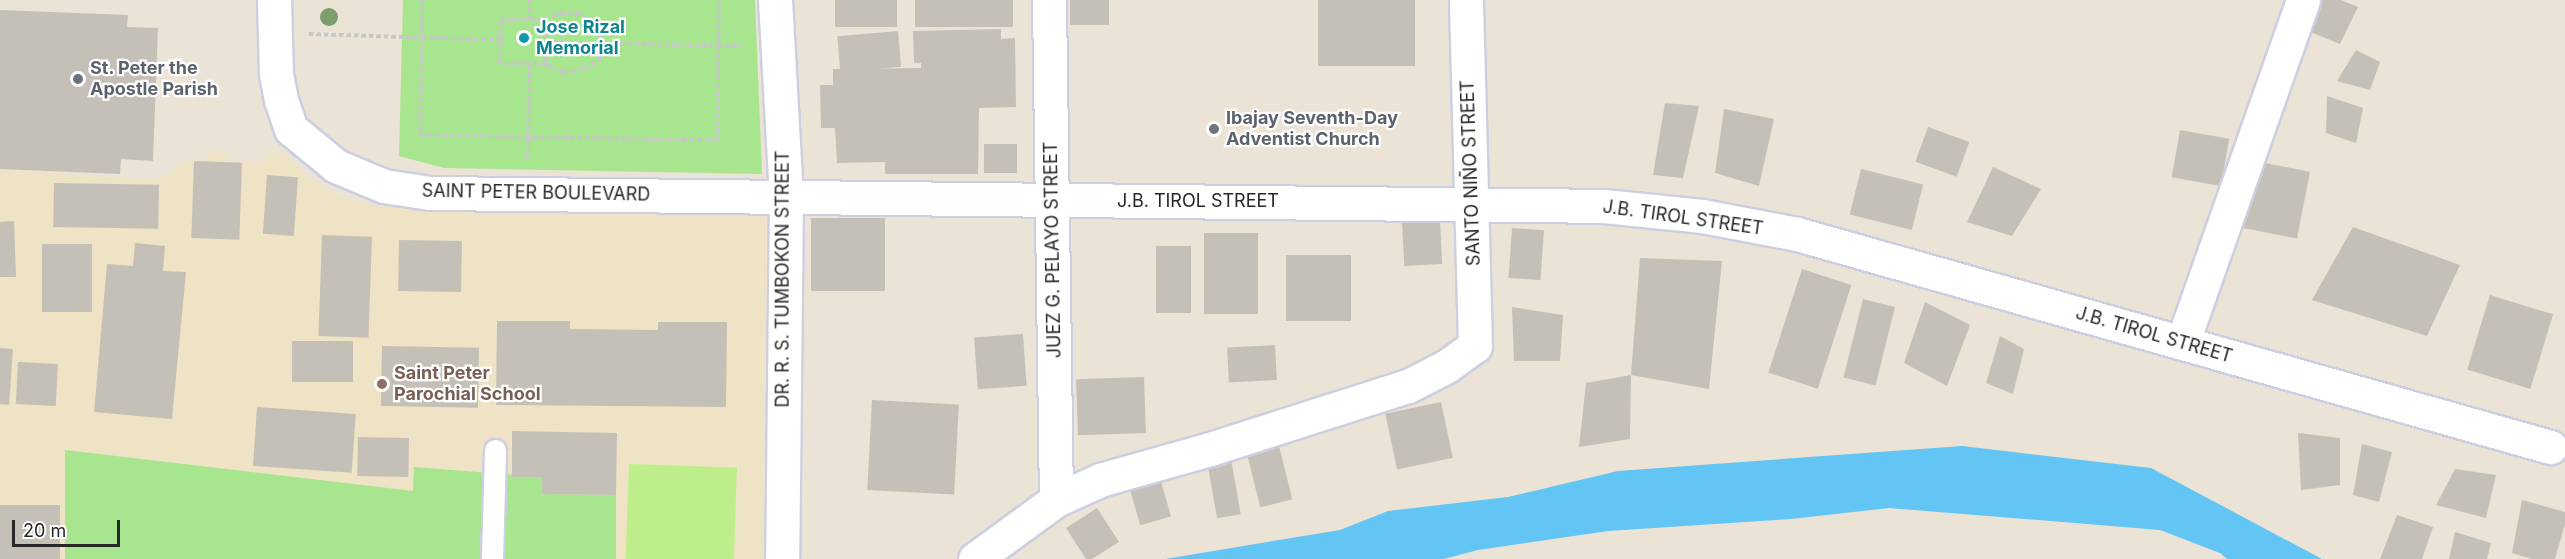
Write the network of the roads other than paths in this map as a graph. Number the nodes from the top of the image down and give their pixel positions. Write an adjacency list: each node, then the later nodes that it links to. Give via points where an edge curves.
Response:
1 (274, 0): 6 (street, SAINT PETER BOULEVARD, via 279,91 291,129 336,166 384,186 430,193)
2 (775, 0): 6 (street, DR. R. S. TUMBOKON STREET)
3 (1049, 0): 7 (street, JUEZ G. PELAYO STREET)
4 (1466, 0): 8 (street, SANTO NIÑO STREET)
5 (2303, 0): 9 (street)
6 (786, 196): 7 (street, J.B. TIROL STREET); 14 (street, DR. R. S. TUMBOKON STREET)
7 (1052, 200): 8 (street, J.B. TIROL STREET); 12 (street, JUEZ G. PELAYO STREET)
8 (1471, 203): 9 (street, J.B. TIROL STREET, via 1604,206 1702,216 1797,234); 12 (street, SANTO NIÑO STREET, via 1475,346 1408,386 1100,480)
9 (2183, 342): 10 (street, J.B. TIROL STREET)
10 (2550, 447)
11 (495, 450): 13 (lane)
12 (1056, 500): 15 (street)
13 (492, 559)
14 (782, 559)
15 (975, 559)

